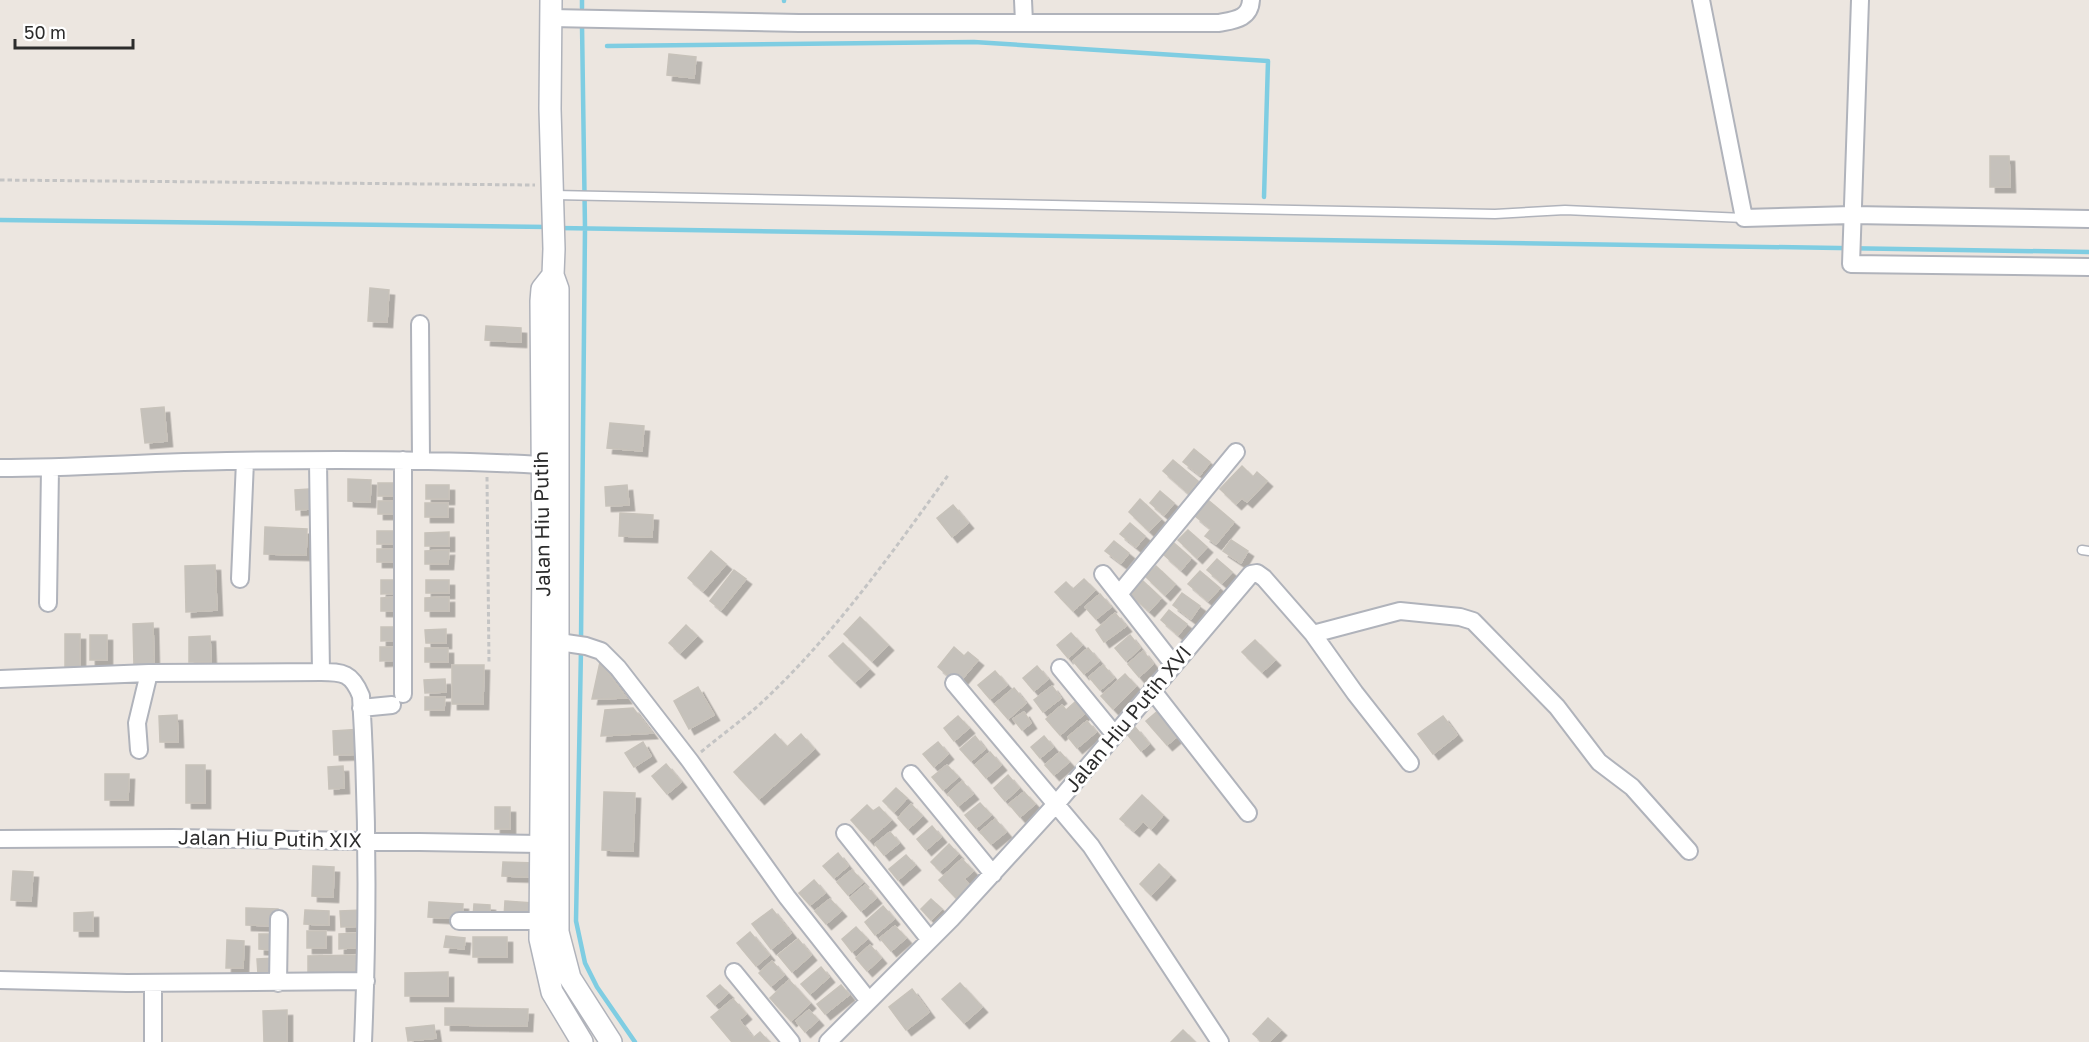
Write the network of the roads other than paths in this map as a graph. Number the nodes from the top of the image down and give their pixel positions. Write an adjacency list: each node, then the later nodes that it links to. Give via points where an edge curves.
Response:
1 (1023, 0): 6 (street)
2 (1251, 0): 6 (street, via 1248,12 1239,19 1219,22)
3 (1701, 0): 9 (street)
4 (1860, 0): 8 (street)
5 (551, 9): 6 (street, via 799,23); 7 (street, Jalan Hiu Putih)
6 (1024, 22)
7 (552, 194): 9 (lane, via 1472,213 1565,210); 12 (street, Jalan Hiu Putih)
8 (1852, 216): 9 (street); 10 (street); 11 (street, via 1851,264)
9 (1744, 218)
10 (2089, 219)
11 (2089, 267)
12 (553, 275): 19 (street, Jalan Hiu Putih, via 542,290); 27 (street, via 558,289)
13 (420, 324): 16 (street)
14 (1236, 453): 24 (street)
15 (403, 460): 16 (street); 18 (street); 35 (street, via 398,699)
16 (421, 460): 19 (street)
17 (245, 461): 18 (street); 21 (street); 23 (street)
18 (318, 462): 30 (street)
19 (540, 465): 38 (street, Jalan Hiu Putih)
20 (0, 468): 21 (street)
21 (50, 468): 25 (street)
22 (1103, 574): 24 (street)
23 (240, 579)
24 (1119, 594): 28 (street)
25 (48, 603)
26 (1313, 634): 28 (street, Jalan Hiu Putih XVI, via 1264,578 1251,574); 39 (street, Jalan Hiu Putih XVI); 47 (street, via 1400,611 1473,621 1557,707 1599,762 1632,787)
27 (559, 642): 38 (street); 58 (street, via 601,651 618,668)
28 (1174, 665): 34 (street, Jalan Hiu Putih XVI)
29 (1060, 668): 36 (street)
30 (321, 672): 31 (street); 35 (street, via 342,672 348,677 356,685)
31 (149, 673): 32 (street); 37 (street, via 137,723)
32 (0, 679)
33 (954, 683): 41 (street)
34 (1152, 690): 36 (street, Jalan Hiu Putih XVI); 42 (street)
35 (361, 708): 45 (street)
36 (1115, 735): 41 (street, Jalan Hiu Putih XVI)
37 (139, 750)
38 (550, 750): 46 (street, Jalan Hiu Putih); 62 (street, via 556,904 562,952 570,978)
39 (1410, 763)
40 (911, 774): 48 (street)
41 (1057, 803): 48 (street, Jalan Hiu Putih XVI); 65 (street, via 1091,846)
42 (1248, 813)
43 (845, 833): 52 (street)
44 (0, 839): 45 (street, Jalan Hiu Putih XIX)
45 (368, 841): 46 (street, Jalan Hiu Putih XIX); 55 (street)
46 (541, 844): 51 (street, Jalan Hiu Putih)
47 (1689, 850)
48 (993, 874): 52 (street, Jalan Hiu Putih XVI)
49 (279, 919): 57 (street)
50 (459, 921): 51 (street)
51 (540, 921): 61 (street, Jalan Hiu Putih, via 541,949 552,992)
52 (930, 940): 58 (street, Jalan Hiu Putih XVI)
53 (734, 972): 63 (street)
54 (0, 980): 56 (street)
55 (366, 981): 57 (street); 60 (street)
56 (153, 983): 57 (street); 59 (street)
57 (278, 983)
58 (869, 1001): 64 (street, Jalan Hiu Putih XVI)
59 (153, 1042)
60 (363, 1042)
61 (582, 1042)
62 (611, 1042)
63 (791, 1042)
64 (828, 1042)
65 (1220, 1042)

